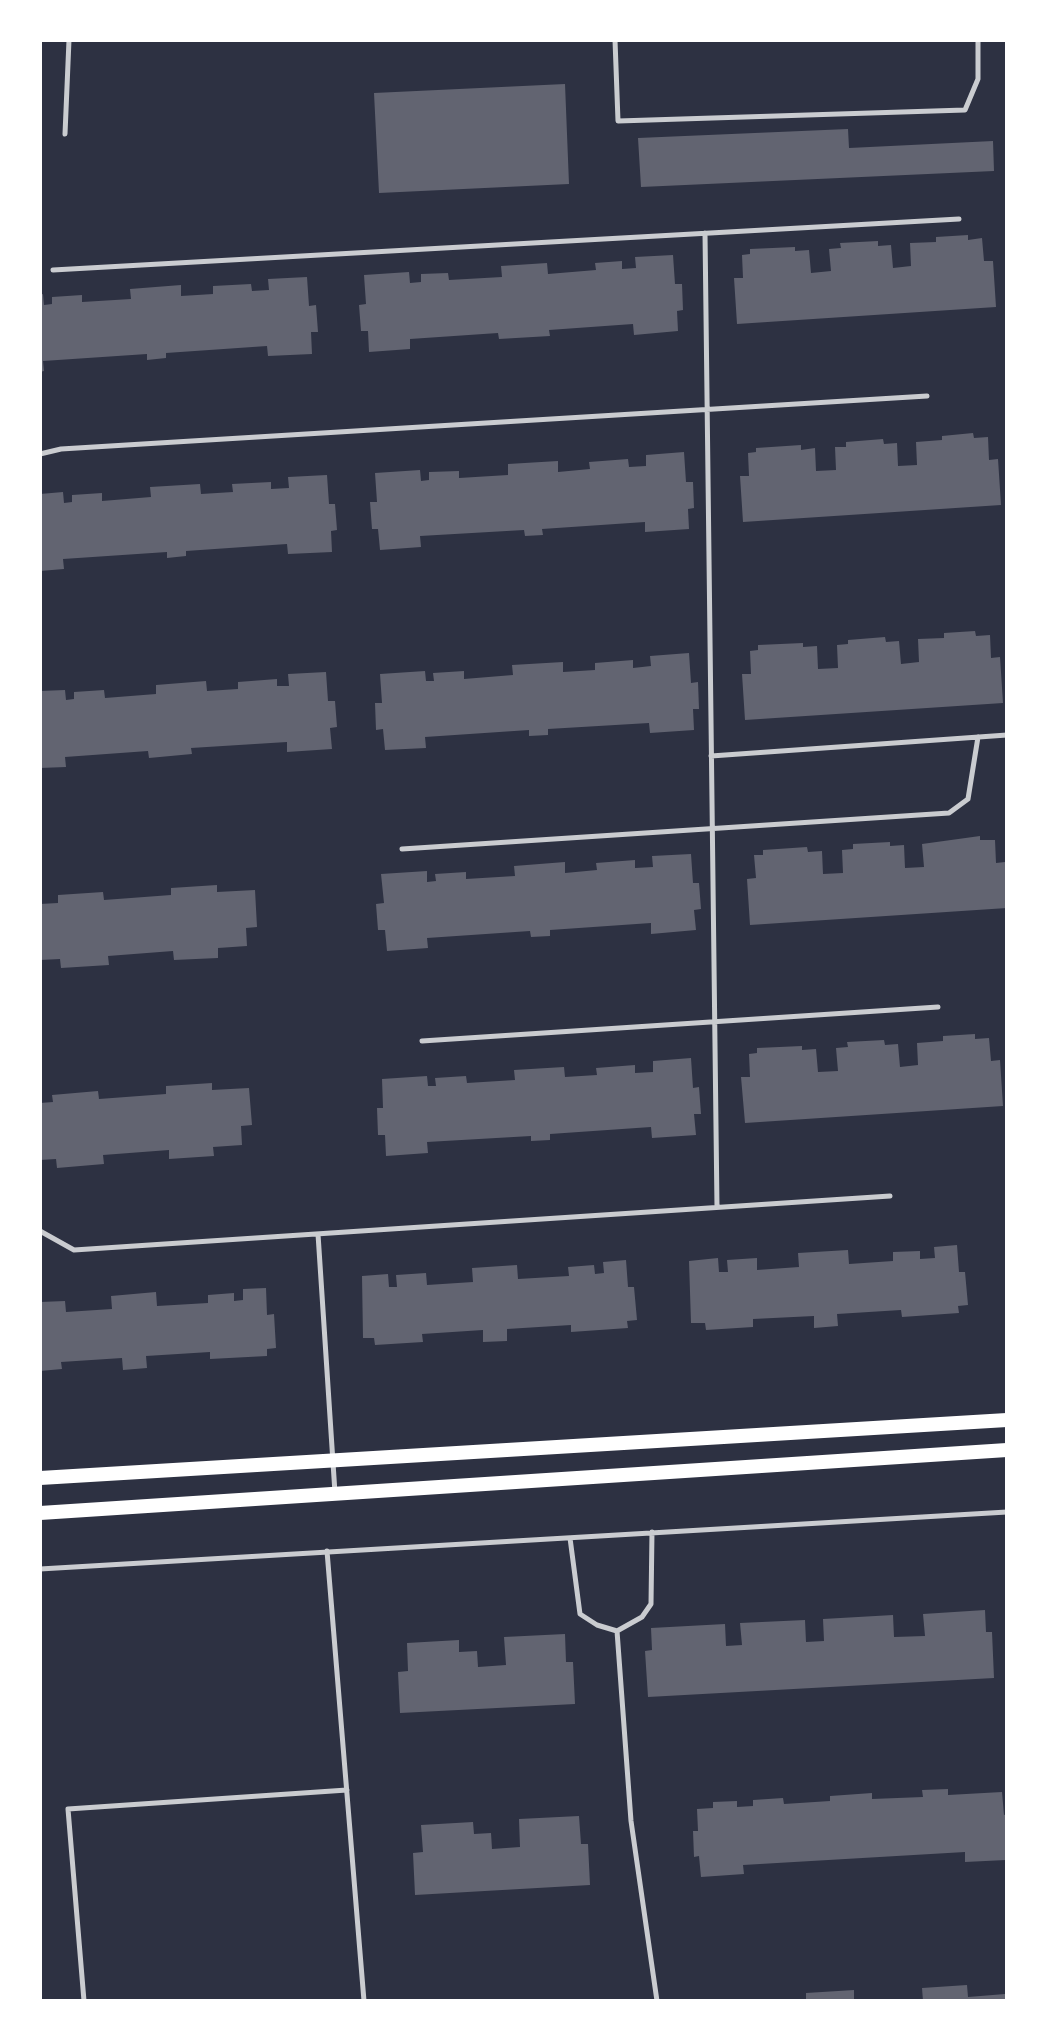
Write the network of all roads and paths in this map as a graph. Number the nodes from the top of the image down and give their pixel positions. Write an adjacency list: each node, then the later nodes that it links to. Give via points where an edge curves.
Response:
1 (69, 40): 4 (lane)
2 (615, 40): 3 (lane, via 618,121 965,110 978,79)
3 (978, 40)
4 (65, 134)
5 (959, 219): 6 (lane)
6 (705, 233): 7 (lane); 9 (lane)
7 (54, 270)
8 (927, 396): 9 (lane)
9 (707, 409): 10 (lane, via 61,449); 13 (lane)
10 (40, 454)
11 (1007, 735): 12 (lane)
12 (978, 737): 13 (lane); 14 (lane, via 968,800 949,813)
13 (711, 756): 14 (lane)
14 (713, 829): 15 (lane); 17 (lane)
15 (402, 849)
16 (938, 1007): 17 (lane)
17 (715, 1022): 18 (lane); 20 (lane)
18 (422, 1041)
19 (890, 1196): 20 (lane)
20 (717, 1208): 22 (lane)
21 (40, 1231): 22 (lane, via 74,1250)
22 (318, 1234): 25 (lane)
23 (1007, 1420): 25 (main road)
24 (1007, 1450): 27 (main road)
25 (334, 1460): 26 (main road); 27 (lane)
26 (40, 1478)
27 (335, 1495): 29 (main road)
28 (1007, 1512): 30 (lane)
29 (40, 1513)
30 (652, 1532): 31 (lane); 34 (lane, via 651,1604 642,1617)
31 (570, 1538): 32 (lane); 34 (lane, via 580,1614)
32 (327, 1551): 33 (lane); 35 (lane)
33 (40, 1569)
34 (617, 1631): 38 (lane, via 631,1821)
35 (347, 1790): 36 (lane, via 68,1810); 37 (lane)
36 (84, 2001)
37 (364, 2001)
38 (657, 2001)

